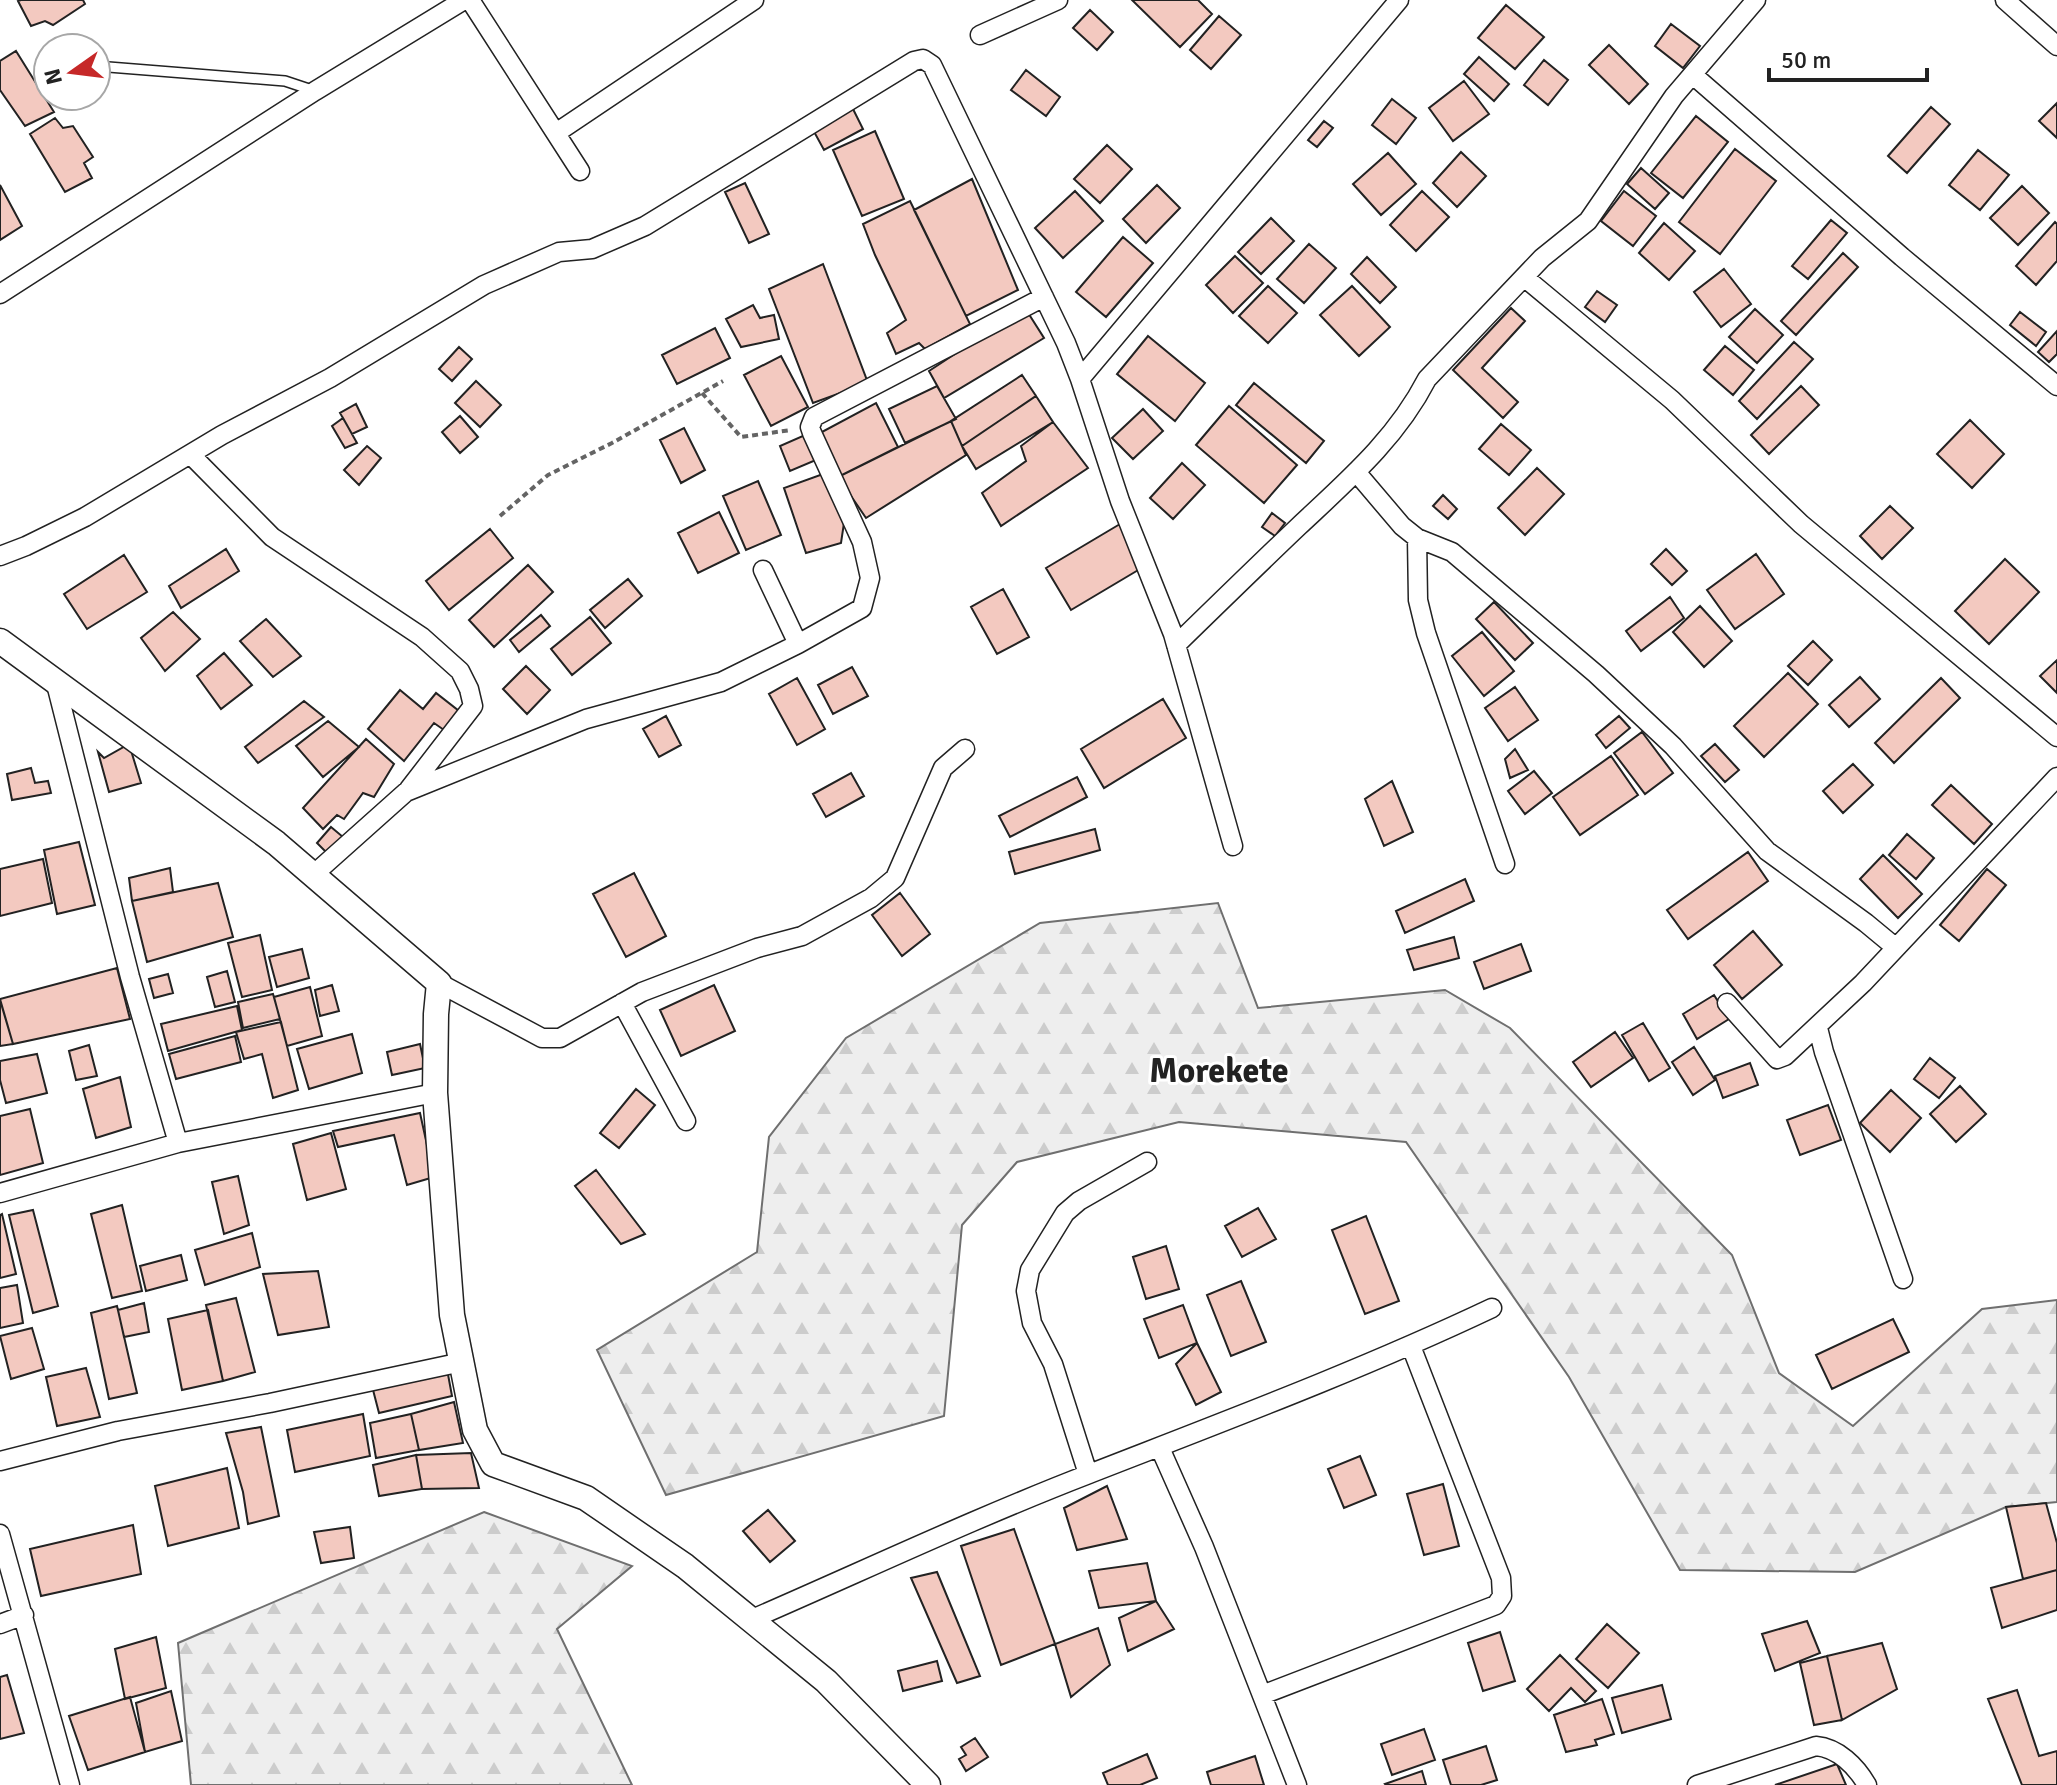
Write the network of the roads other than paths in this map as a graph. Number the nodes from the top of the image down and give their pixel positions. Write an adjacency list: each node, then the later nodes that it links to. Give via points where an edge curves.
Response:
1 (464, 0): 12 (street)
2 (470, 0): 13 (street)
3 (754, 0): 13 (street)
4 (1058, 0): 8 (street)
5 (1399, 0): 18 (street)
6 (1756, 0): 11 (street)
7 (2005, 0): 9 (street)
8 (980, 35)
9 (2057, 46)
10 (112, 67): 12 (lane, via 285,81)
11 (1693, 75): 15 (street, via 1588,221); 19 (street)
12 (315, 91): 16 (street)
13 (556, 133): 14 (street)
14 (580, 171)
15 (1524, 277): 21 (street, via 1427,379); 29 (street, via 1672,400 1811,532)
16 (0, 294)
17 (1044, 297): 18 (street); 20 (street, via 932,65 923,59 645,226 592,249 559,252 484,285); 26 (street, via 814,417 810,427 862,542 870,578 862,608)
18 (1080, 379): 27 (street)
19 (2057, 386)
20 (191, 455): 23 (street, via 85,517); 32 (street, via 272,537 422,637 460,671 473,706)
21 (1357, 473): 22 (street); 27 (street)
22 (1417, 538): 34 (street, via 1418,600 1426,633); 36 (street, via 1452,552 1596,674 1673,746 1767,851)
23 (0, 556)
24 (763, 570): 26 (street)
25 (0, 641): 28 (street)
26 (798, 644): 32 (street, via 721,682 586,719)
27 (1176, 645): 33 (street)
28 (56, 684): 35 (street); 43 (street)
29 (2057, 737)
30 (965, 749): 38 (street, via 943,768 895,878 871,898 802,936 757,948)
31 (2057, 777): 36 (street)
32 (406, 792): 35 (street)
33 (1233, 846)
34 (1505, 864)
35 (313, 875): 37 (street)
36 (1895, 947): 40 (street)
37 (439, 983): 38 (street, via 542,1038 560,1038); 41 (street)
38 (622, 1003): 42 (street)
39 (1727, 1003): 40 (street, via 1777,1059)
40 (1818, 1028): 46 (street)
41 (435, 1093): 43 (street); 49 (street, via 452,1315)
42 (686, 1121)
43 (178, 1143): 45 (street)
44 (1147, 1162): 52 (street, via 1065,1213 1030,1270 1026,1291 1032,1323 1053,1364)
45 (0, 1193)
46 (1903, 1279)
47 (1492, 1308): 48 (street)
48 (1411, 1346): 50 (street); 57 (street, via 1501,1578 1502,1596 1496,1605)
49 (462, 1362): 51 (street, via 118,1431); 55 (street, via 475,1430 493,1464 586,1498 685,1566)
50 (1160, 1448): 52 (street); 57 (street)
51 (0, 1461)
52 (1088, 1474): 55 (street)
53 (0, 1534): 54 (street)
54 (24, 1615): 56 (street); 58 (street)
55 (750, 1620): 59 (street, via 826,1681)
56 (0, 1624)
57 (1262, 1695): 60 (street)
58 (70, 1785)
59 (928, 1785)
60 (1297, 1785)
61 (1697, 1785): 62 (street, via 1816,1746 1827,1746 1844,1757)
62 (1867, 1785)

